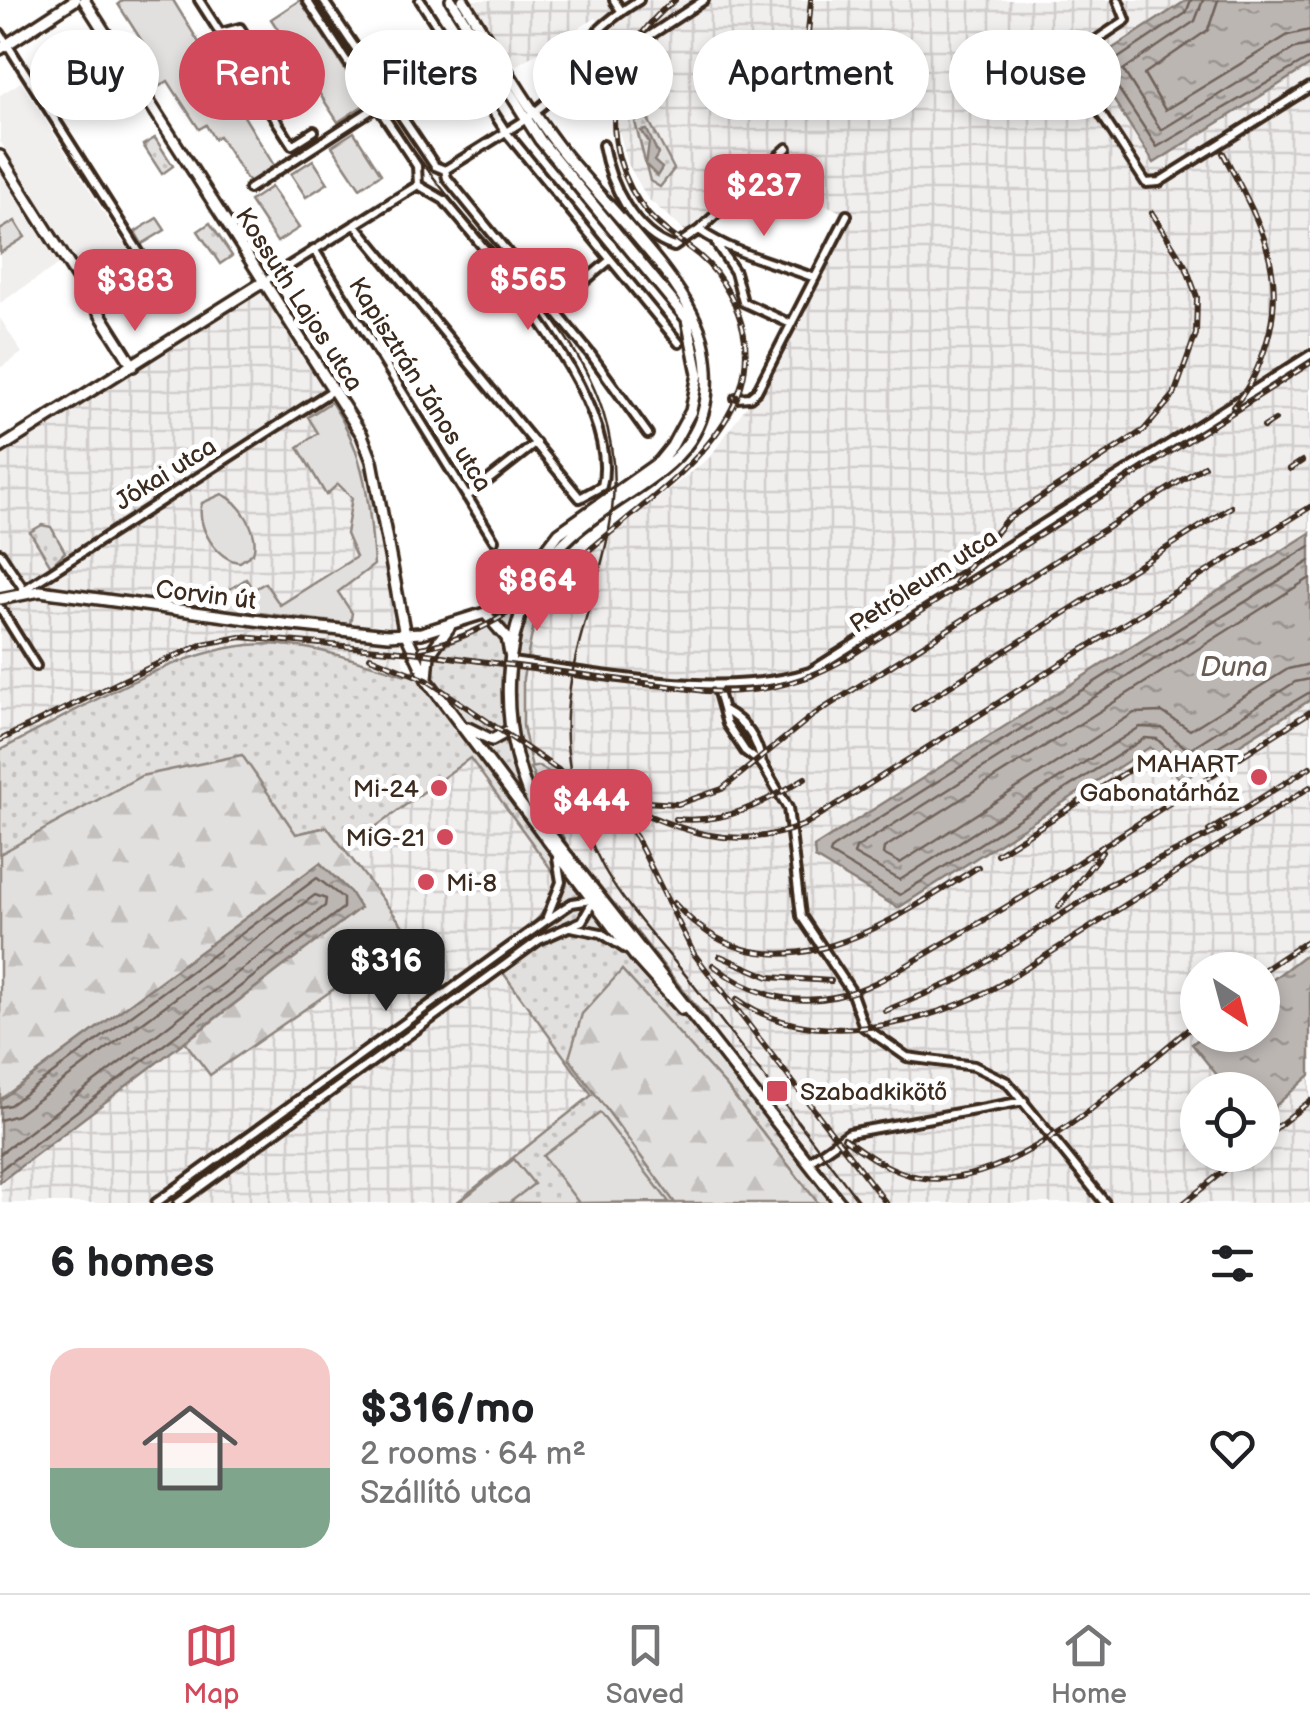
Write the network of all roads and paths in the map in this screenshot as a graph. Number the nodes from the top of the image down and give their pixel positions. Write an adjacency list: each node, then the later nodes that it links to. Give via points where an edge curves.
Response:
1 (74, 0): 18 (main road)
2 (84, 0): 44 (main road, Kossuth Lajos utca)
3 (199, 0): 14 (street)
4 (308, 0): 19 (street)
5 (323, 0): 33 (street, via 388,101 435,166)
6 (420, 0): 29 (street)
7 (451, 0): 26 (main road)
8 (464, 0): 21 (main road)
9 (614, 0): 13 (street)
10 (640, 0): 13 (street)
11 (704, 0): 16 (street)
12 (1118, 0): 20 (street, via 1126,20 1074,56 1073,72 1146,183 1159,182)
13 (620, 9): 15 (street)
14 (218, 30)
15 (600, 30)
16 (659, 30)
17 (0, 34): 18 (street)
18 (4, 47): 41 (street)
19 (345, 58)
20 (1310, 86)
21 (533, 110)
22 (533, 114): 26 (street)
23 (276, 120): 28 (street, via 292,145)
24 (356, 120): 35 (street)
25 (385, 120): 34 (street, via 417,166)
26 (525, 120): 29 (street); 61 (main road, via 674,297 696,350 690,412 672,446 546,546 513,596)
27 (541, 120): 69 (main road, via 691,310 705,349 706,397 669,467 554,554 525,603)
28 (314, 131)
29 (506, 132): 33 (street); 42 (street)
30 (603, 145): 38 (street, via 625,203 656,239 674,246)
31 (788, 148): 38 (street)
32 (0, 156): 49 (main road)
33 (445, 170): 45 (street)
34 (418, 186): 37 (street); 53 (street, via 435,193 540,318 572,369 593,424 604,482 580,498)
35 (249, 189)
36 (847, 215): 43 (street)
37 (355, 224): 40 (street); 53 (street)
38 (699, 230): 39 (street)
39 (716, 242): 43 (street); 46 (street, via 735,272 743,302)
40 (314, 250): 44 (street); 55 (street, Kapisztrán János utca)
41 (139, 252)
42 (610, 260): 45 (street); 47 (street)
43 (815, 278): 46 (street)
44 (265, 281): 49 (main road); 50 (main road, Kossuth Lajos utca)
45 (554, 307): 52 (street)
46 (791, 324): 51 (street, via 756,391)
47 (680, 343)
48 (1310, 355): 72 (street, Petróleum utca, via 830,664 782,681)
49 (133, 366): 54 (main road)
50 (334, 390): 58 (street, Jókai utca); 62 (main road, Kossuth Lajos utca, via 368,448)
51 (736, 398)
52 (648, 434)
53 (536, 442): 55 (street)
54 (0, 448)
55 (467, 497): 56 (street, Kapisztrán János utca)
56 (494, 540)
57 (0, 553): 58 (street)
58 (23, 591): 59 (main road); 66 (main road, Corvin út)
59 (0, 599)
60 (2, 611): 63 (street); 70 (street)
61 (484, 613): 64 (main road); 69 (main road, via 507,638)
62 (401, 616): 65 (main road); 66 (main road); 67 (main road, Kossuth Lajos utca)
63 (0, 623)
64 (452, 624): 65 (main road); 71 (main road, via 429,655)
65 (437, 629): 67 (main road, Corvin út)
66 (388, 635): 67 (main road, Corvin út); 68 (main road)
67 (405, 635): 68 (main road, Kossuth Lajos utca)
68 (411, 649): 71 (main road, Kossuth Lajos utca)
69 (511, 662): 72 (street, Petróleum utca); 75 (main road)
70 (36, 666)
71 (427, 680): 74 (main road, Kossuth Lajos utca)
72 (716, 685): 73 (street)
73 (724, 710): 76 (street, via 745,751); 76 (street, via 740,719 759,747)
74 (461, 724): 75 (main road, via 492,740); 77 (main road, Kossuth Lajos utca)
75 (510, 730): 78 (main road, via 533,806)
76 (762, 765): 91 (street, via 788,808 801,916 852,992 864,1028 907,1057 992,1072)
77 (555, 852): 79 (main road, Kossuth Lajos utca); 81 (street, via 561,882)
78 (593, 887): 79 (street); 80 (main road)
79 (594, 900): 80 (street); 81 (street, via 572,903); 82 (street, via 587,916); 83 (main road, Kossuth Lajos utca)
80 (611, 908): 88 (main road)
81 (544, 922): 84 (street)
82 (570, 927): 83 (street, via 601,933); 85 (street)
83 (637, 959): 88 (main road, Kossuth Lajos utca)
84 (490, 960): 85 (street); 86 (street)
85 (498, 970): 87 (street)
86 (418, 1013): 87 (street); 89 (street)
87 (426, 1024): 90 (street)
88 (698, 1025): 94 (main road)
89 (342, 1069): 90 (street); 92 (street)
90 (350, 1079): 93 (street)
91 (1025, 1101): 94 (street, via 849,1133); 98 (street)
92 (250, 1136): 93 (street); 95 (street)
93 (258, 1146): 96 (street)
94 (808, 1162): 97 (main road)
95 (156, 1203)
96 (178, 1203)
97 (840, 1203)
98 (1105, 1203)

